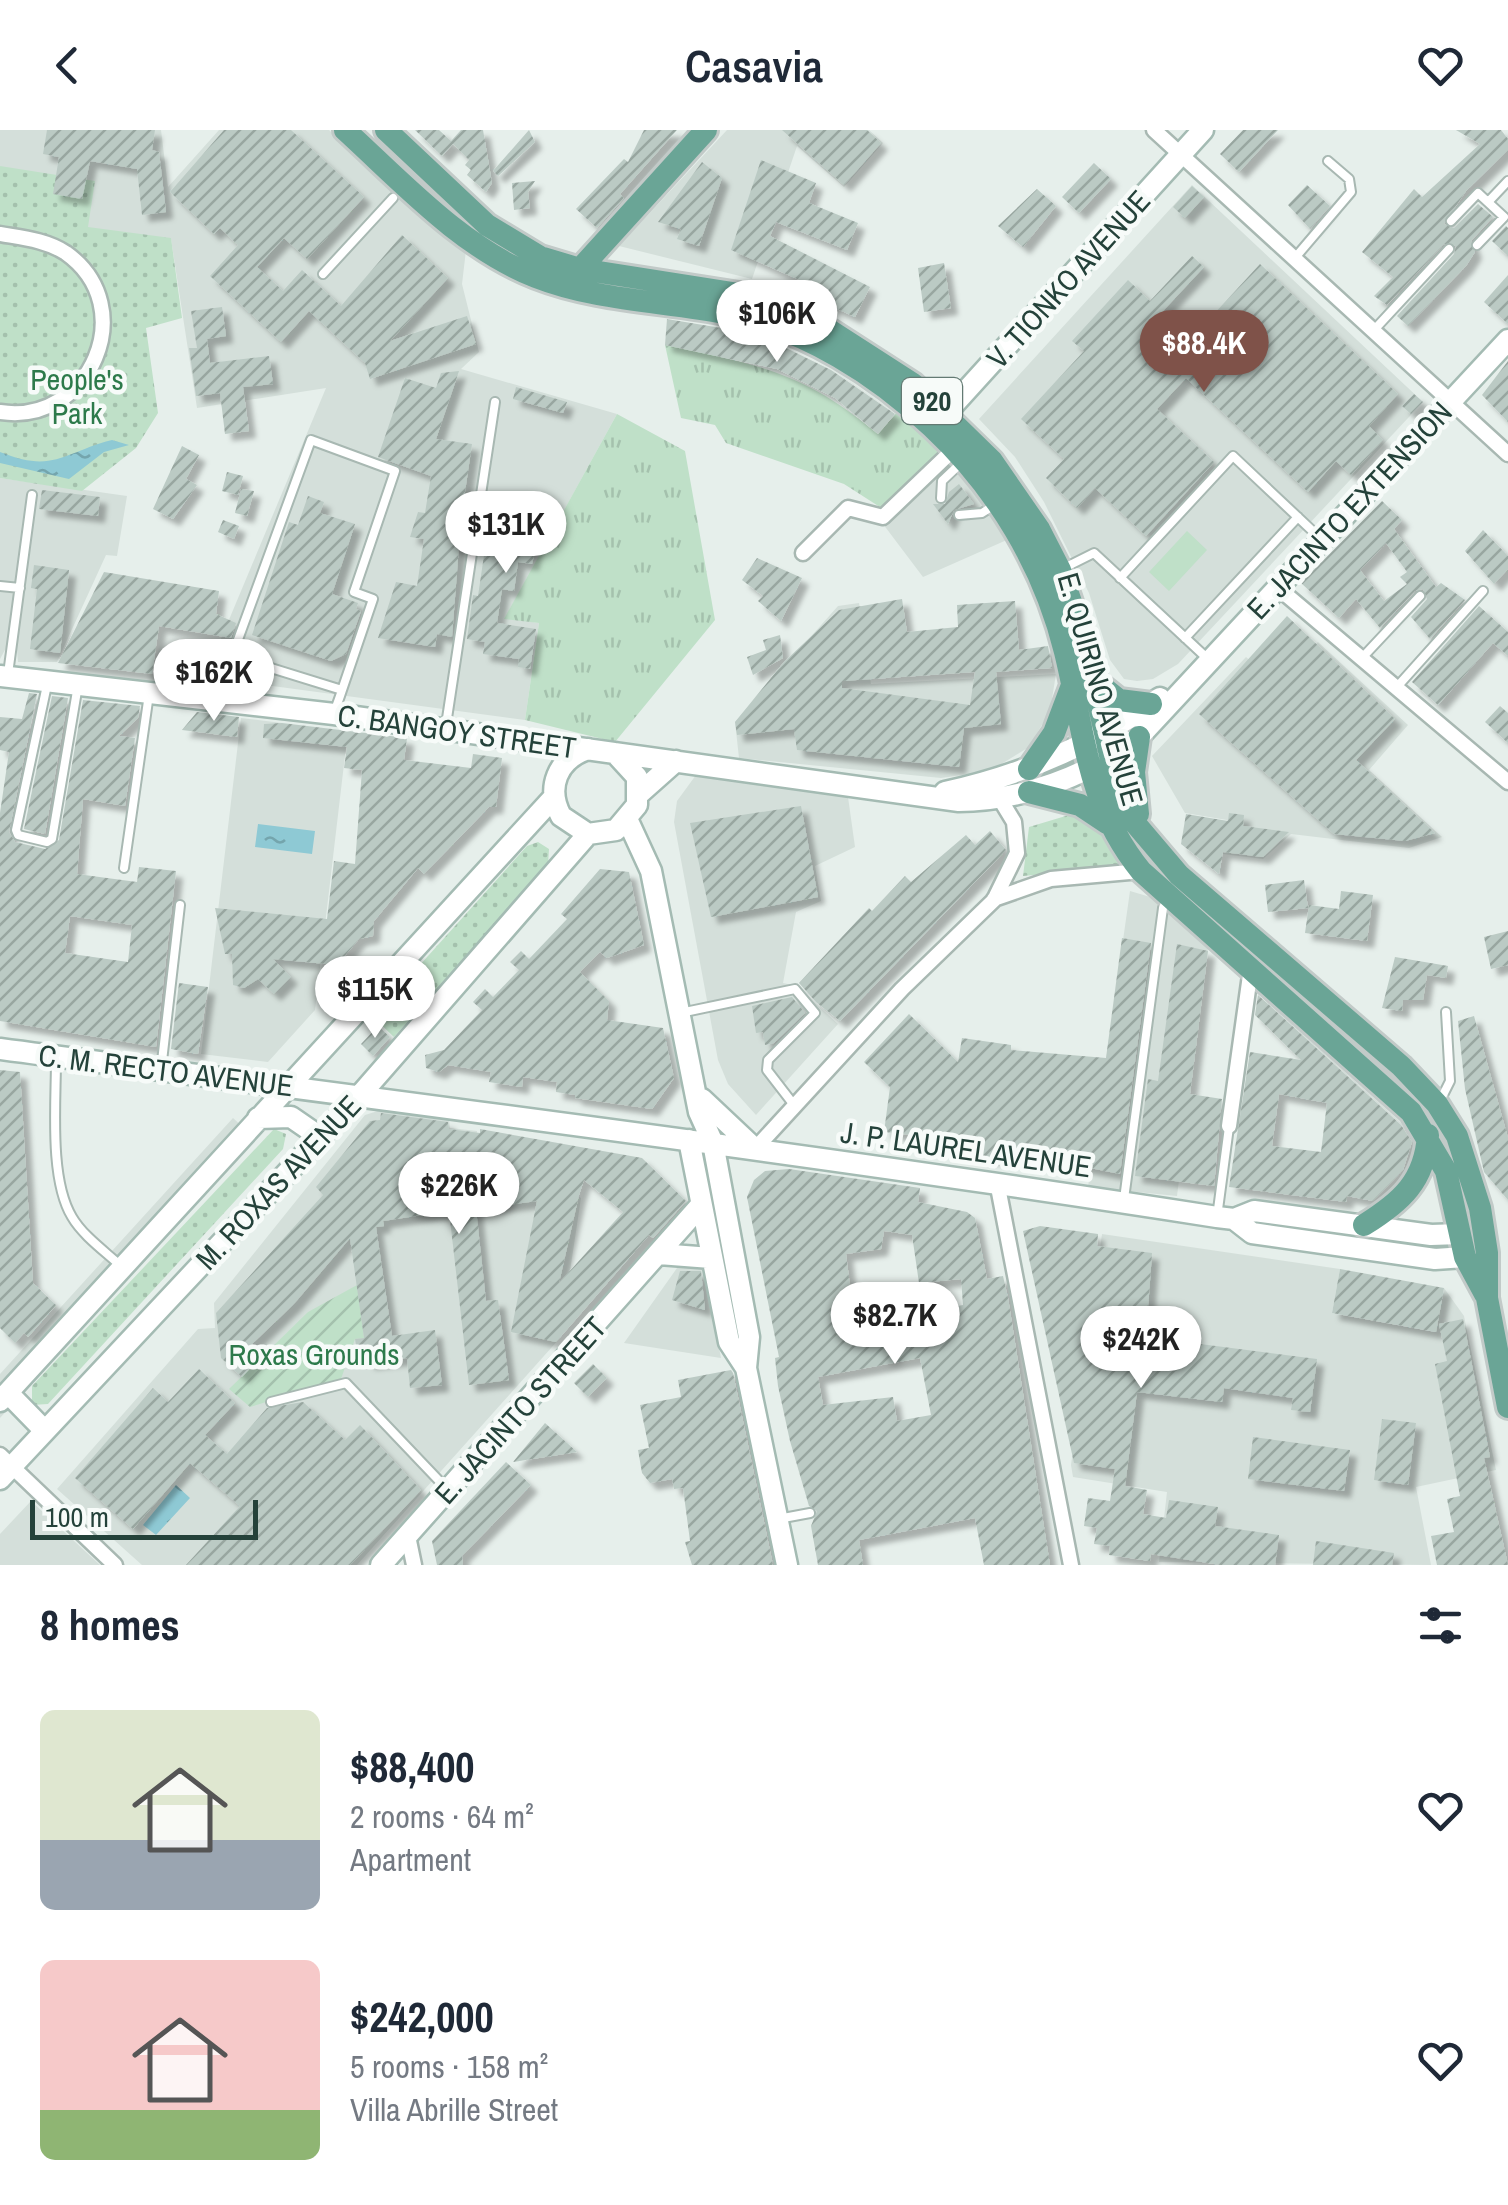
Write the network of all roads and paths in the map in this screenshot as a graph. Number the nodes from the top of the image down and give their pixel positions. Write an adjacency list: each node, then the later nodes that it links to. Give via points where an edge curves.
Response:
1 (345, 130): 17 (main road, E. QUIRINO AVENUE / 920, via 483,249 534,276)
2 (386, 130): 17 (main road, E. QUIRINO AVENUE / 920, via 486,225)
3 (706, 130): 17 (main road)
4 (1154, 130): 6 (street)
5 (1204, 130): 6 (main road, V. TIONKO AVENUE)
6 (1181, 154): 15 (street); 23 (main road, V. TIONKO AVENUE)
7 (1328, 162): 15 (lane, via 1352,182 1350,192)
8 (1508, 181): 10 (lane)
9 (392, 198): 16 (lane)
10 (1490, 200): 11 (lane, via 1478,192); 13 (lane, via 1504,217)
11 (1451, 220)
12 (0, 234): 22 (street, via 38,240 67,254 89,277 103,324 98,356 70,395 42,410)
13 (1478, 245)
14 (1449, 249): 18 (lane)
15 (1294, 259): 18 (street)
16 (323, 274)
17 (577, 278): 23 (main road, E. QUIRINO AVENUE / 920, via 700,286 779,307 870,354)
18 (1372, 332): 21 (street)
19 (1508, 340): 21 (main road, E. JACINTO EXTENSION)
20 (495, 402): 53 (lane)
21 (1450, 402): 25 (street); 31 (main road, E. JACINTO EXTENSION)
22 (0, 412)
23 (939, 420): 24 (main road, E. QUIRINO AVENUE / 920); 33 (main road, E. QUIRINO AVENUE / 920, via 1011,485)
24 (959, 454): 27 (lane, via 942,480); 28 (main road, E. QUIRINO AVENUE / 920); 32 (street, via 883,516 848,508)
25 (1508, 454)
26 (32, 496): 37 (lane)
27 (941, 498)
28 (998, 503): 29 (lane); 46 (main road, E. QUIRINO AVENUE / 920, via 1038,574)
29 (959, 515)
30 (1298, 517): 31 (lane); 34 (lane, via 1232,456); 40 (lane)
31 (1322, 539): 36 (main road, E. JACINTO EXTENSION)
32 (803, 553)
33 (1060, 570): 34 (lane, via 1094,553); 46 (main road, E. QUIRINO AVENUE / 920)
34 (1120, 578): 40 (lane)
35 (0, 586): 37 (lane)
36 (1277, 587): 41 (street); 42 (main road, E. JACINTO EXTENSION)
37 (20, 588): 43 (lane)
38 (1483, 591): 48 (lane)
39 (1420, 596): 41 (lane)
40 (1185, 638): 42 (lane)
41 (1360, 659): 48 (street)
42 (1208, 660): 44 (main road, E. JACINTO EXTENSION)
43 (4, 676): 45 (main road, C. BANGOY STREET)
44 (1190, 681): 51 (main road, E. JACINTO EXTENSION); 54 (main road, E. JACINTO EXTENSION)
45 (48, 682): 47 (main road, C. BANGOY STREET); 47 (lane, via 16,826 18,835 47,842)
46 (1083, 682): 51 (main road, via 1119,700); 56 (main road, E. QUIRINO AVENUE / 920); 59 (main road)
47 (78, 686): 50 (main road, C. BANGOY STREET)
48 (1395, 689): 60 (street)
49 (342, 690): 49 (lane, via 373,599 354,592 395,471 311,440 232,656); 52 (lane)
50 (149, 694): 52 (main road, C. BANGOY STREET); 69 (lane)
51 (1151, 704): 56 (main road, E. JACINTO EXTENSION)
52 (334, 714): 53 (main road, C. BANGOY STREET)
53 (445, 730): 55 (main road, C. BANGOY STREET)
54 (1139, 737): 56 (main road, E. JACINTO EXTENSION); 68 (main road, via 1134,790)
55 (588, 749): 57 (main road, C. BANGOY STREET); 63 (main road, via 563,764)
56 (1097, 751): 59 (main road, C. BANGOY STREET); 66 (main road, E. QUIRINO AVENUE / 920); 68 (main road, E. QUIRINO AVENUE / 920)
57 (616, 753): 58 (main road, C. BANGOY STREET); 61 (main road, via 634,769)
58 (676, 761): 61 (main road); 62 (main road, C. BANGOY STREET)
59 (1029, 781): 62 (main road, C. BANGOY STREET); 64 (main road, C. BANGOY STREET); 66 (main road)
60 (1508, 782)
61 (640, 793): 65 (main road)
62 (934, 794): 64 (main road, C. BANGOY STREET, via 959,801)
63 (554, 797): 67 (main road, via 565,820); 82 (main road, M. ROXAS AVENUE)
64 (1000, 799): 72 (street, via 1014,822 1017,853)
65 (628, 821): 67 (main road); 76 (main road, via 651,871)
66 (1107, 823): 70 (main road, E. QUIRINO AVENUE / 920)
67 (588, 834): 84 (main road, M. ROXAS AVENUE)
68 (1148, 841): 79 (main road, E. QUIRINO AVENUE / 920)
69 (124, 868)
70 (1141, 871): 71 (main road, E. QUIRINO AVENUE / 920); 72 (street, via 1052,879)
71 (1168, 897): 74 (main road, E. QUIRINO AVENUE / 920); 97 (lane)
72 (994, 900): 86 (street)
73 (180, 905): 80 (lane)
74 (1251, 968): 81 (main road, E. QUIRINO AVENUE / 920); 89 (street)
75 (1446, 1012): 85 (lane, via 1450,1081)
76 (680, 1013): 83 (main road); 86 (lane, via 794,989 815,1013 768,1060 767,1070)
77 (0, 1050): 78 (main road, C. M. RECTO AVENUE)
78 (56, 1056): 80 (main road, C. M. RECTO AVENUE); 105 (lane, via 56,1136 67,1208)
79 (1401, 1066): 81 (main road); 85 (main road, E. QUIRINO AVENUE / 920)
80 (161, 1070): 82 (main road, C. M. RECTO AVENUE)
81 (1383, 1084): 90 (main road, E. QUIRINO AVENUE / 920)
82 (288, 1085): 84 (main road, C. M. RECTO AVENUE); 88 (main road, M. ROXAS AVENUE)
83 (694, 1088): 87 (main road); 94 (main road)
84 (361, 1094): 91 (main road, M. ROXAS AVENUE); 92 (main road, C. M. RECTO AVENUE)
85 (1436, 1104): 102 (main road, E. QUIRINO AVENUE / 920, via 1469,1168)
86 (794, 1105): 94 (street)
87 (699, 1112): 92 (main road); 93 (main road)
88 (258, 1118): 91 (main road, via 296,1118); 105 (main road, M. ROXAS AVENUE)
89 (1229, 1126): 99 (lane)
90 (1428, 1135): 100 (main road, via 1414,1184); 102 (main road, E. QUIRINO AVENUE / 920)
91 (320, 1137): 110 (main road, M. ROXAS AVENUE)
92 (688, 1140): 93 (main road, J. P. LAUREL AVENUE); 98 (main road)
93 (713, 1143): 94 (main road, J. P. LAUREL AVENUE); 96 (main road)
94 (751, 1148): 95 (main road, J. P. LAUREL AVENUE); 96 (main road)
95 (997, 1182): 97 (main road, J. P. LAUREL AVENUE); 120 (street)
96 (720, 1185): 106 (main road, via 749,1337)
97 (1123, 1203): 99 (main road, J. P. LAUREL AVENUE)
98 (701, 1204): 103 (main road, E. JACINTO STREET); 104 (main road)
99 (1226, 1218): 100 (main road, J. P. LAUREL AVENUE, via 1254,1211); 102 (main road, J. P. LAUREL AVENUE, via 1252,1233 1435,1259)
100 (1364, 1225): 102 (main road, J. P. LAUREL AVENUE)
101 (1508, 1226): 102 (main road, J. P. LAUREL AVENUE)
102 (1481, 1245): 109 (main road)
103 (659, 1254): 104 (main road); 112 (main road, E. JACINTO STREET)
104 (711, 1258): 106 (main road, via 729,1342)
105 (122, 1267): 107 (main road, M. ROXAS AVENUE)
106 (746, 1368): 114 (main road)
107 (4, 1397): 110 (main road)
108 (272, 1402): 112 (lane, via 346,1383)
109 (1508, 1406)
110 (45, 1430): 111 (main road, M. ROXAS AVENUE)
111 (4, 1467): 116 (street)
112 (448, 1490): 115 (main road, E. JACINTO STREET)
113 (810, 1512): 114 (lane)
114 (778, 1519): 119 (main road)
115 (408, 1536): 117 (main road, E. JACINTO STREET); 118 (street)
116 (115, 1565)
117 (381, 1565)
118 (414, 1565)
119 (787, 1565)
120 (1070, 1565)

